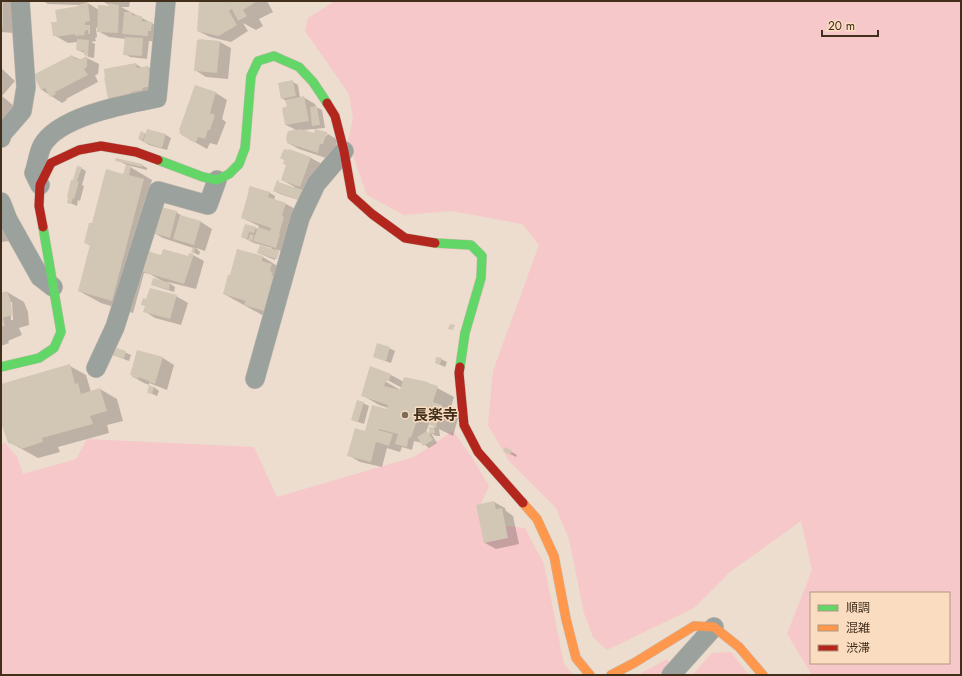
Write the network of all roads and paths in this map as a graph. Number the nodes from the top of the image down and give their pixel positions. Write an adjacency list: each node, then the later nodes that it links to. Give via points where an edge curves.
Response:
1 (20, 1): 3 (street, via 26,87 22,111)
2 (166, 1): 6 (street, via 157,98 95,113 52,134 42,146 34,173)
3 (1, 138)
4 (344, 151): 5 (street, via 335,116 313,82 299,67 274,56 258,62 252,76 245,148 239,164 229,174); 11 (street, via 316,184 300,218); 13 (street, via 352,196 372,214 405,238 435,244 471,245 482,256 481,278 465,332 459,373 464,425 478,452 537,519 554,556 576,658)
5 (217, 180): 6 (street, via 136,152 101,146 79,150 51,163); 10 (street, via 208,205 158,190 115,327)
6 (40, 185): 8 (street, via 39,206)
7 (1, 202): 8 (street, via 8,220 40,277)
8 (53, 286): 9 (street, via 61,332 54,348 39,358)
9 (1, 367)
10 (96, 368)
11 (255, 379)
12 (714, 627): 14 (street, via 694,626); 15 (street); 16 (street, via 739,647)
13 (590, 675)
14 (611, 675)
15 (671, 675)
16 (763, 675)

